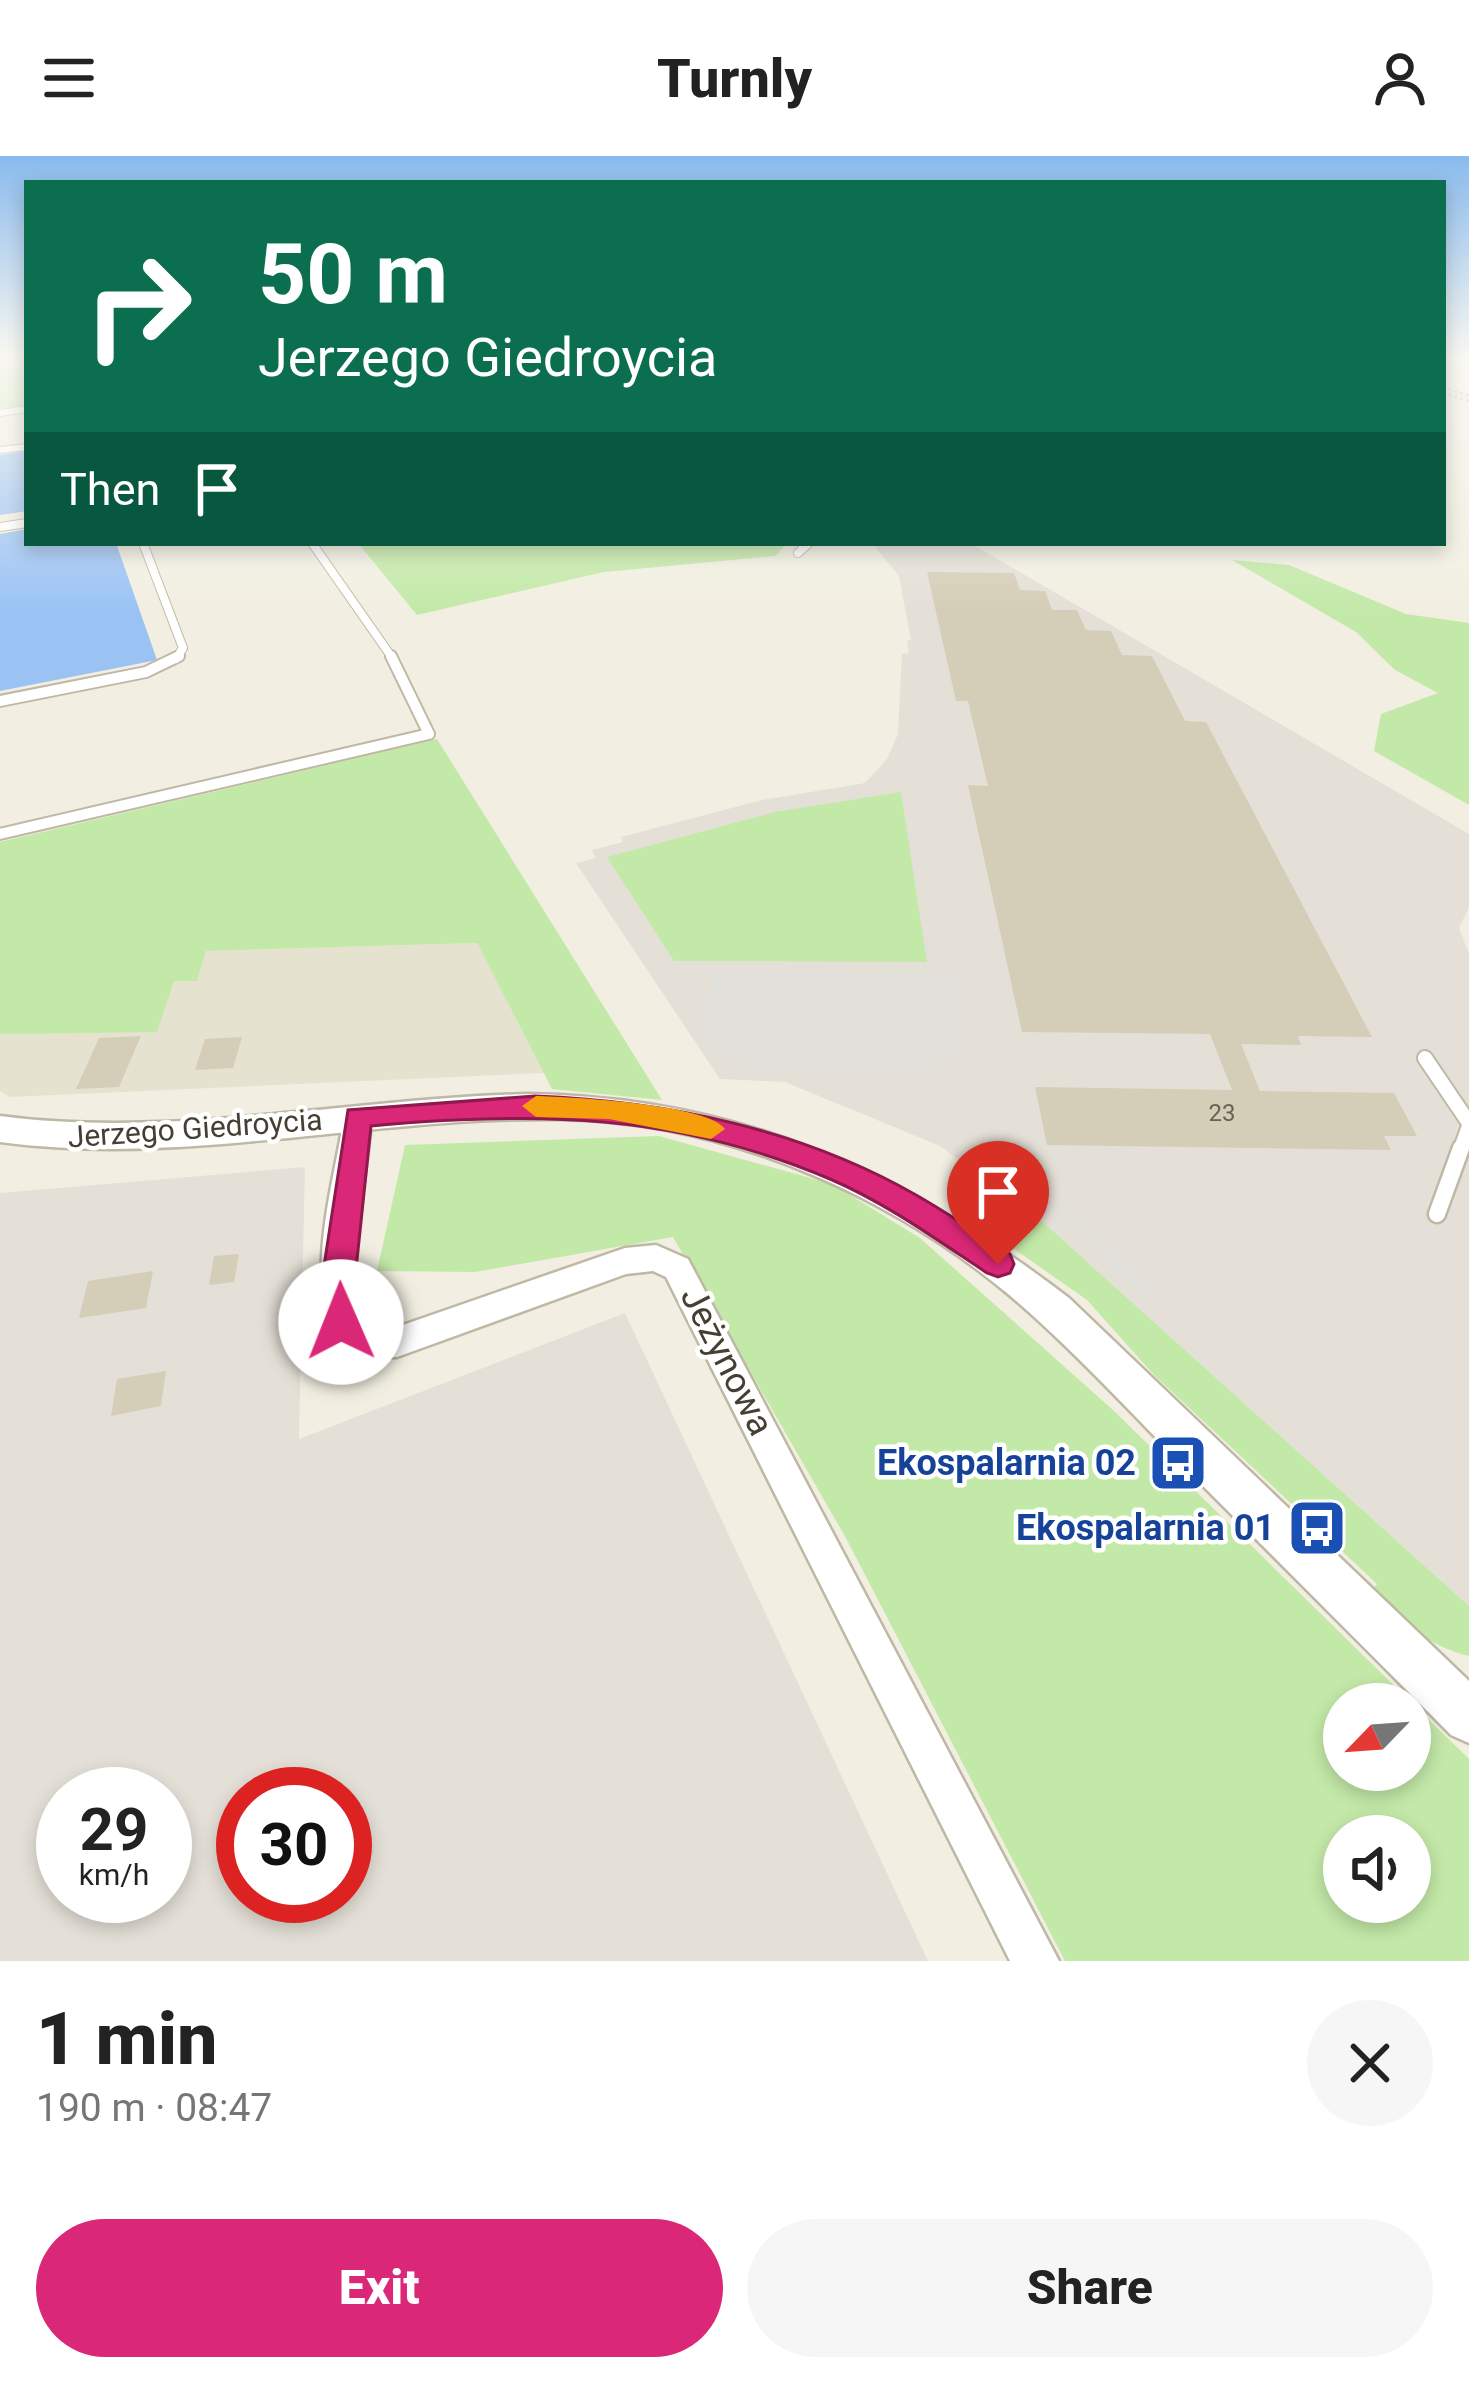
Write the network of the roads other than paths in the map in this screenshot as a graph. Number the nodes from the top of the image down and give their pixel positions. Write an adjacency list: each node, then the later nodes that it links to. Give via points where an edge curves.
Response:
1 (144, 546): 5 (lane, via 183,648 178,658 146,672)
2 (314, 546): 6 (lane, via 400,669 428,734)
3 (806, 546): 4 (lane)
4 (798, 553)
5 (0, 701)
6 (0, 834)
7 (1425, 1058): 9 (lane)
8 (358, 1117): 10 (street, Jerzego Giedroycia, via 115,1138); 12 (street, Jerzego Giedroycia, via 478,1107 609,1109 752,1139 905,1203 1054,1310); 13 (street, Jeżynowa, via 338,1279 338,1310 349,1334 397,1342 641,1258 668,1262 685,1278)
9 (1469, 1125): 11 (lane)
10 (0, 1129)
11 (1437, 1214)
12 (1469, 1718)
13 (1035, 1961)

